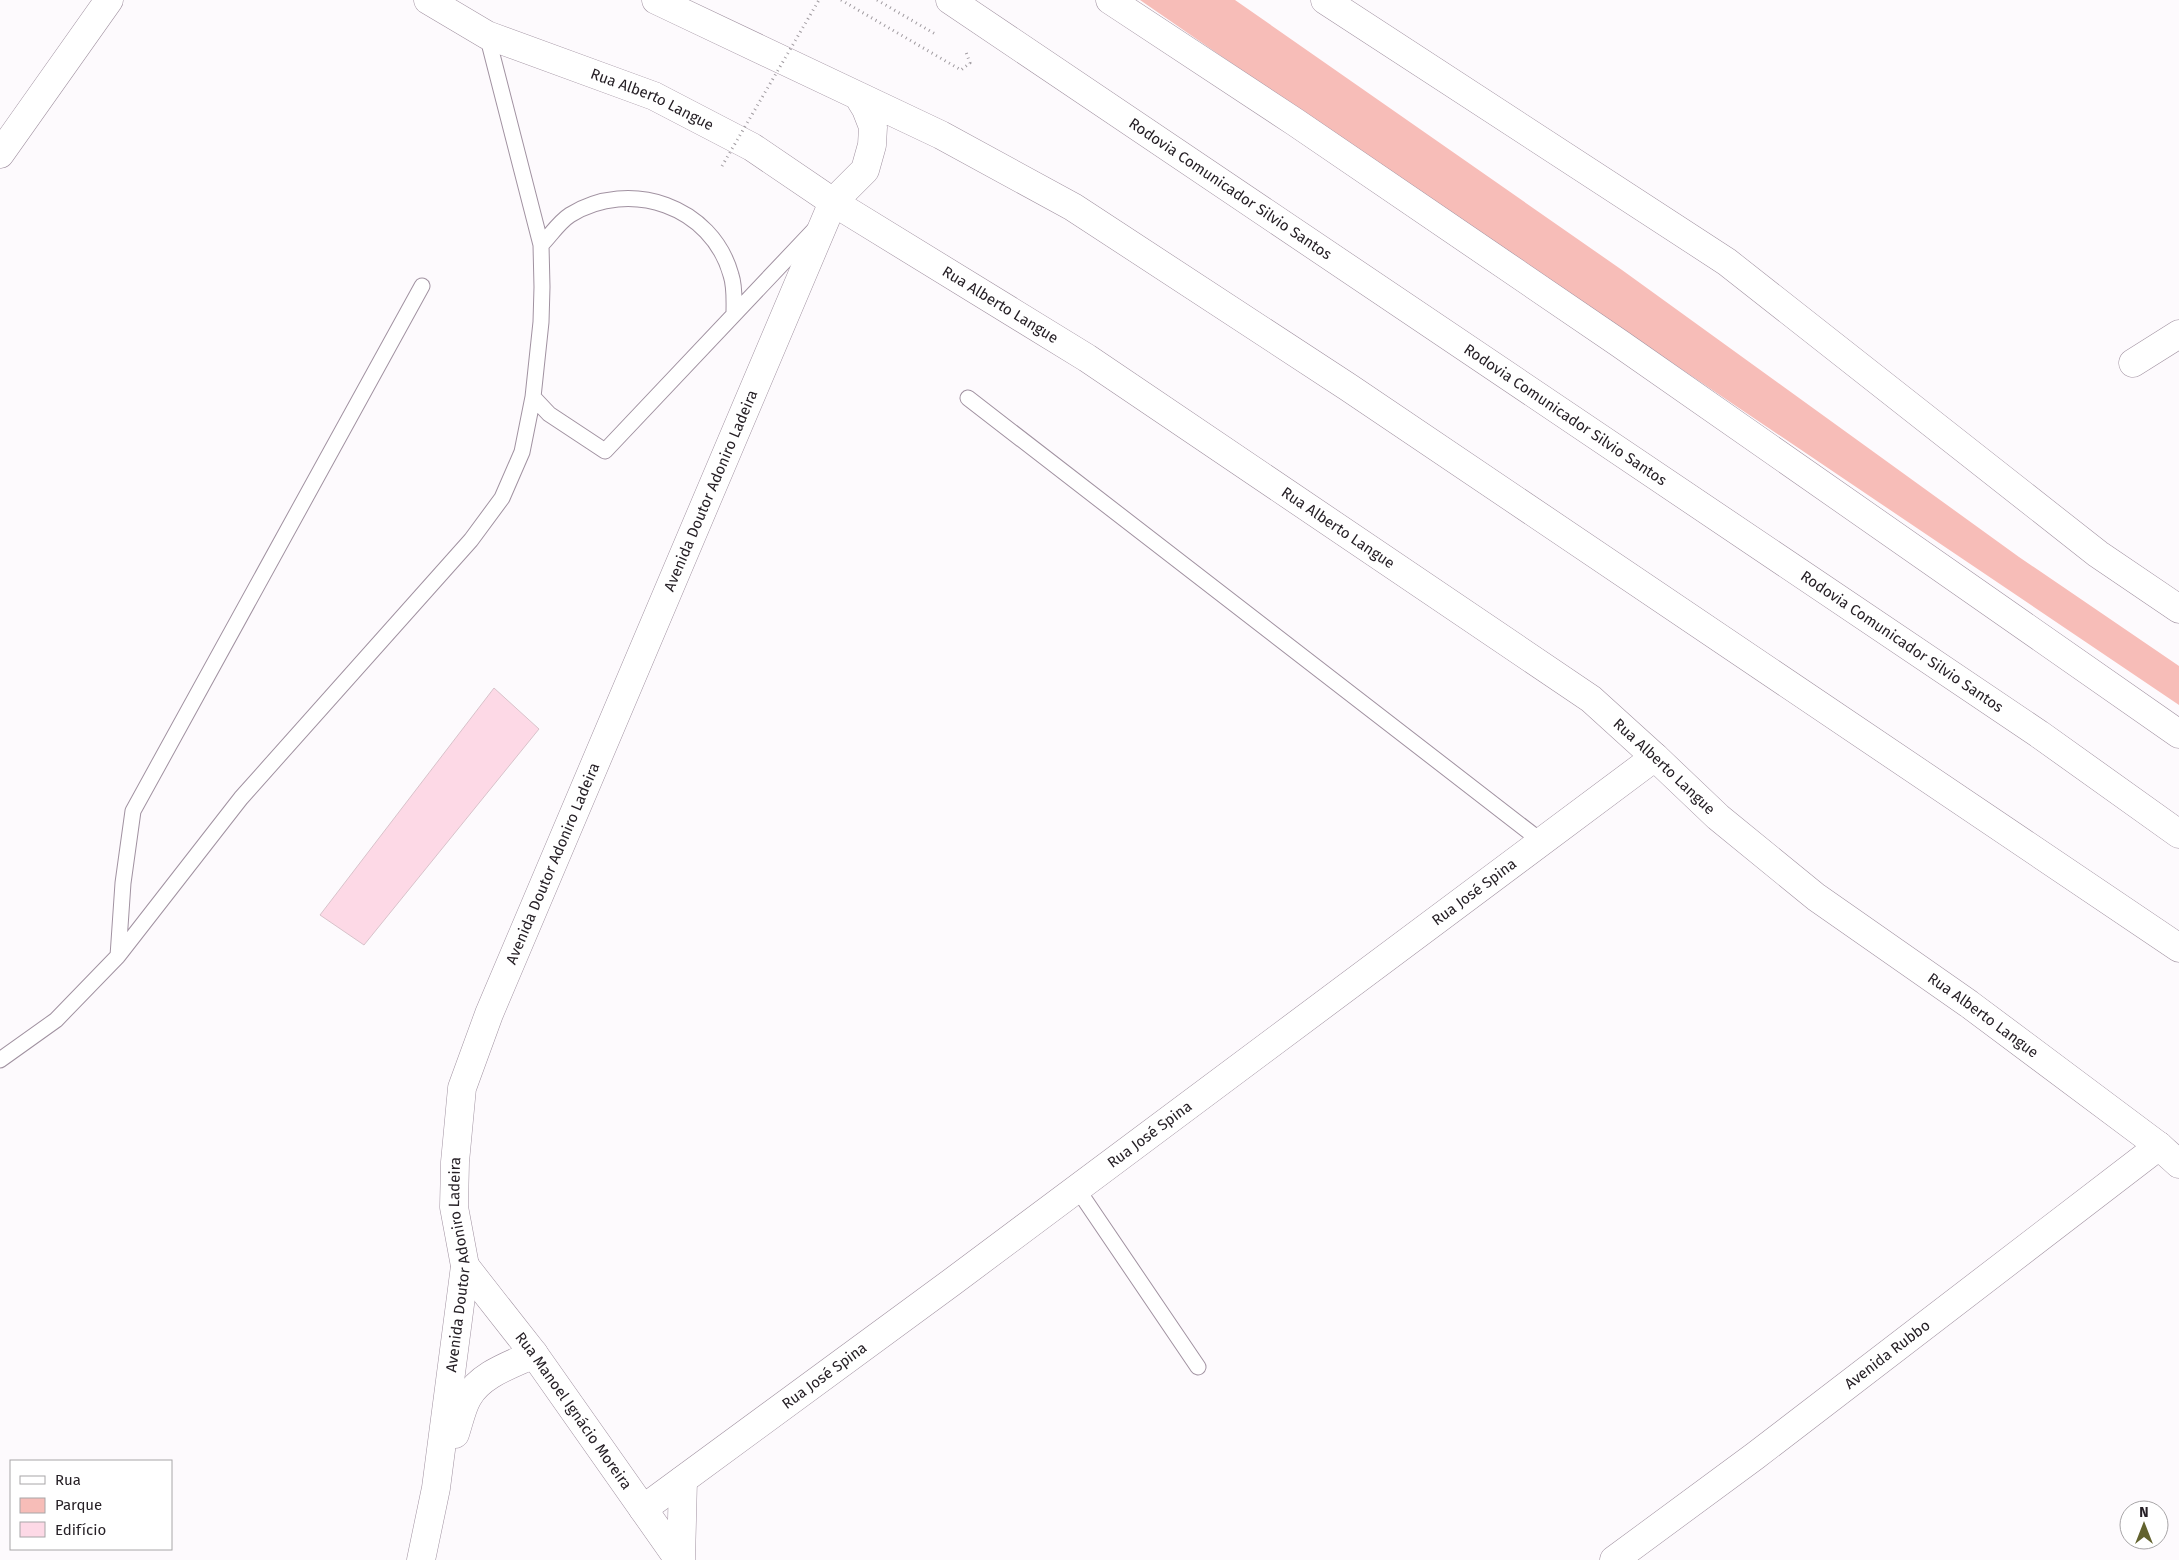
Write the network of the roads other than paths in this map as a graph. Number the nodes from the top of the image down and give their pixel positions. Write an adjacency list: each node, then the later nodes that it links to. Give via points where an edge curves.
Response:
1 (109, 0): 9 (main road)
2 (428, 0): 7 (main road, Rua Alberto Langue)
3 (656, 0): 8 (main road)
4 (950, 0): 21 (main road, Rodovia Comunicador Silvio Santos, via 2030,729)
5 (1110, 0): 19 (main road, via 1620,343)
6 (1325, 0): 18 (main road, via 1727,262 2098,554)
7 (487, 35): 10 (main road, Rua Alberto Langue, via 654,96 752,146); 11 (lane)
8 (858, 96): 10 (main road, via 873,127 872,145 865,170); 23 (main road, via 941,135 1082,213 1348,387)
9 (0, 154)
10 (829, 210): 13 (lane); 20 (main road, Rua Alberto Langue, via 1104,369 1591,699); 29 (main road, Avenida Doutor Adoniro Ladeira, via 493,1005 462,1088 454,1162 454,1207)
11 (541, 245): 13 (lane, via 569,215 608,199 650,199 688,215 716,242 732,276); 16 (lane, via 541,322)
12 (422, 286): 24 (lane, via 133,810)
13 (734, 314): 16 (lane, via 605,451 549,414)
14 (2176, 340): 15 (main road)
15 (2133, 363)
16 (532, 397): 24 (lane, via 522,452 502,498 471,540 241,798)
17 (968, 398): 22 (lane)
18 (2179, 610)
19 (2179, 734)
20 (1655, 756): 22 (main road, Rua José Spina); 26 (main road, Rua Alberto Langue, via 1718,817 1816,897 1969,1004)
21 (2179, 834)
22 (1542, 841): 28 (main road, Rua José Spina)
23 (2179, 948)
24 (118, 956): 25 (lane, via 56,1020)
25 (0, 1060)
26 (2159, 1146): 27 (main road, Rua Alberto Langue); 37 (main road, Avenida Rubbo, via 1756,1456)
27 (2179, 1164)
28 (1076, 1187): 31 (lane); 32 (main road, Rua José Spina)
29 (465, 1266): 30 (main road, Rua Manoel Ignácio Moreira); 33 (main road, Avenida Doutor Adoniro Ladeira)
30 (534, 1354): 33 (main road, via 499,1370 481,1382 468,1397); 34 (main road, Rua Manoel Ignácio Moreira)
31 (1198, 1367)
32 (683, 1480): 34 (main road, Rua José Spina); 36 (main road)
33 (436, 1488): 35 (main road, Avenida Doutor Adoniro Ladeira)
34 (643, 1509): 36 (main road, Rua Manoel Ignácio Moreira)
35 (421, 1560)
36 (680, 1560)
37 (1614, 1560)

